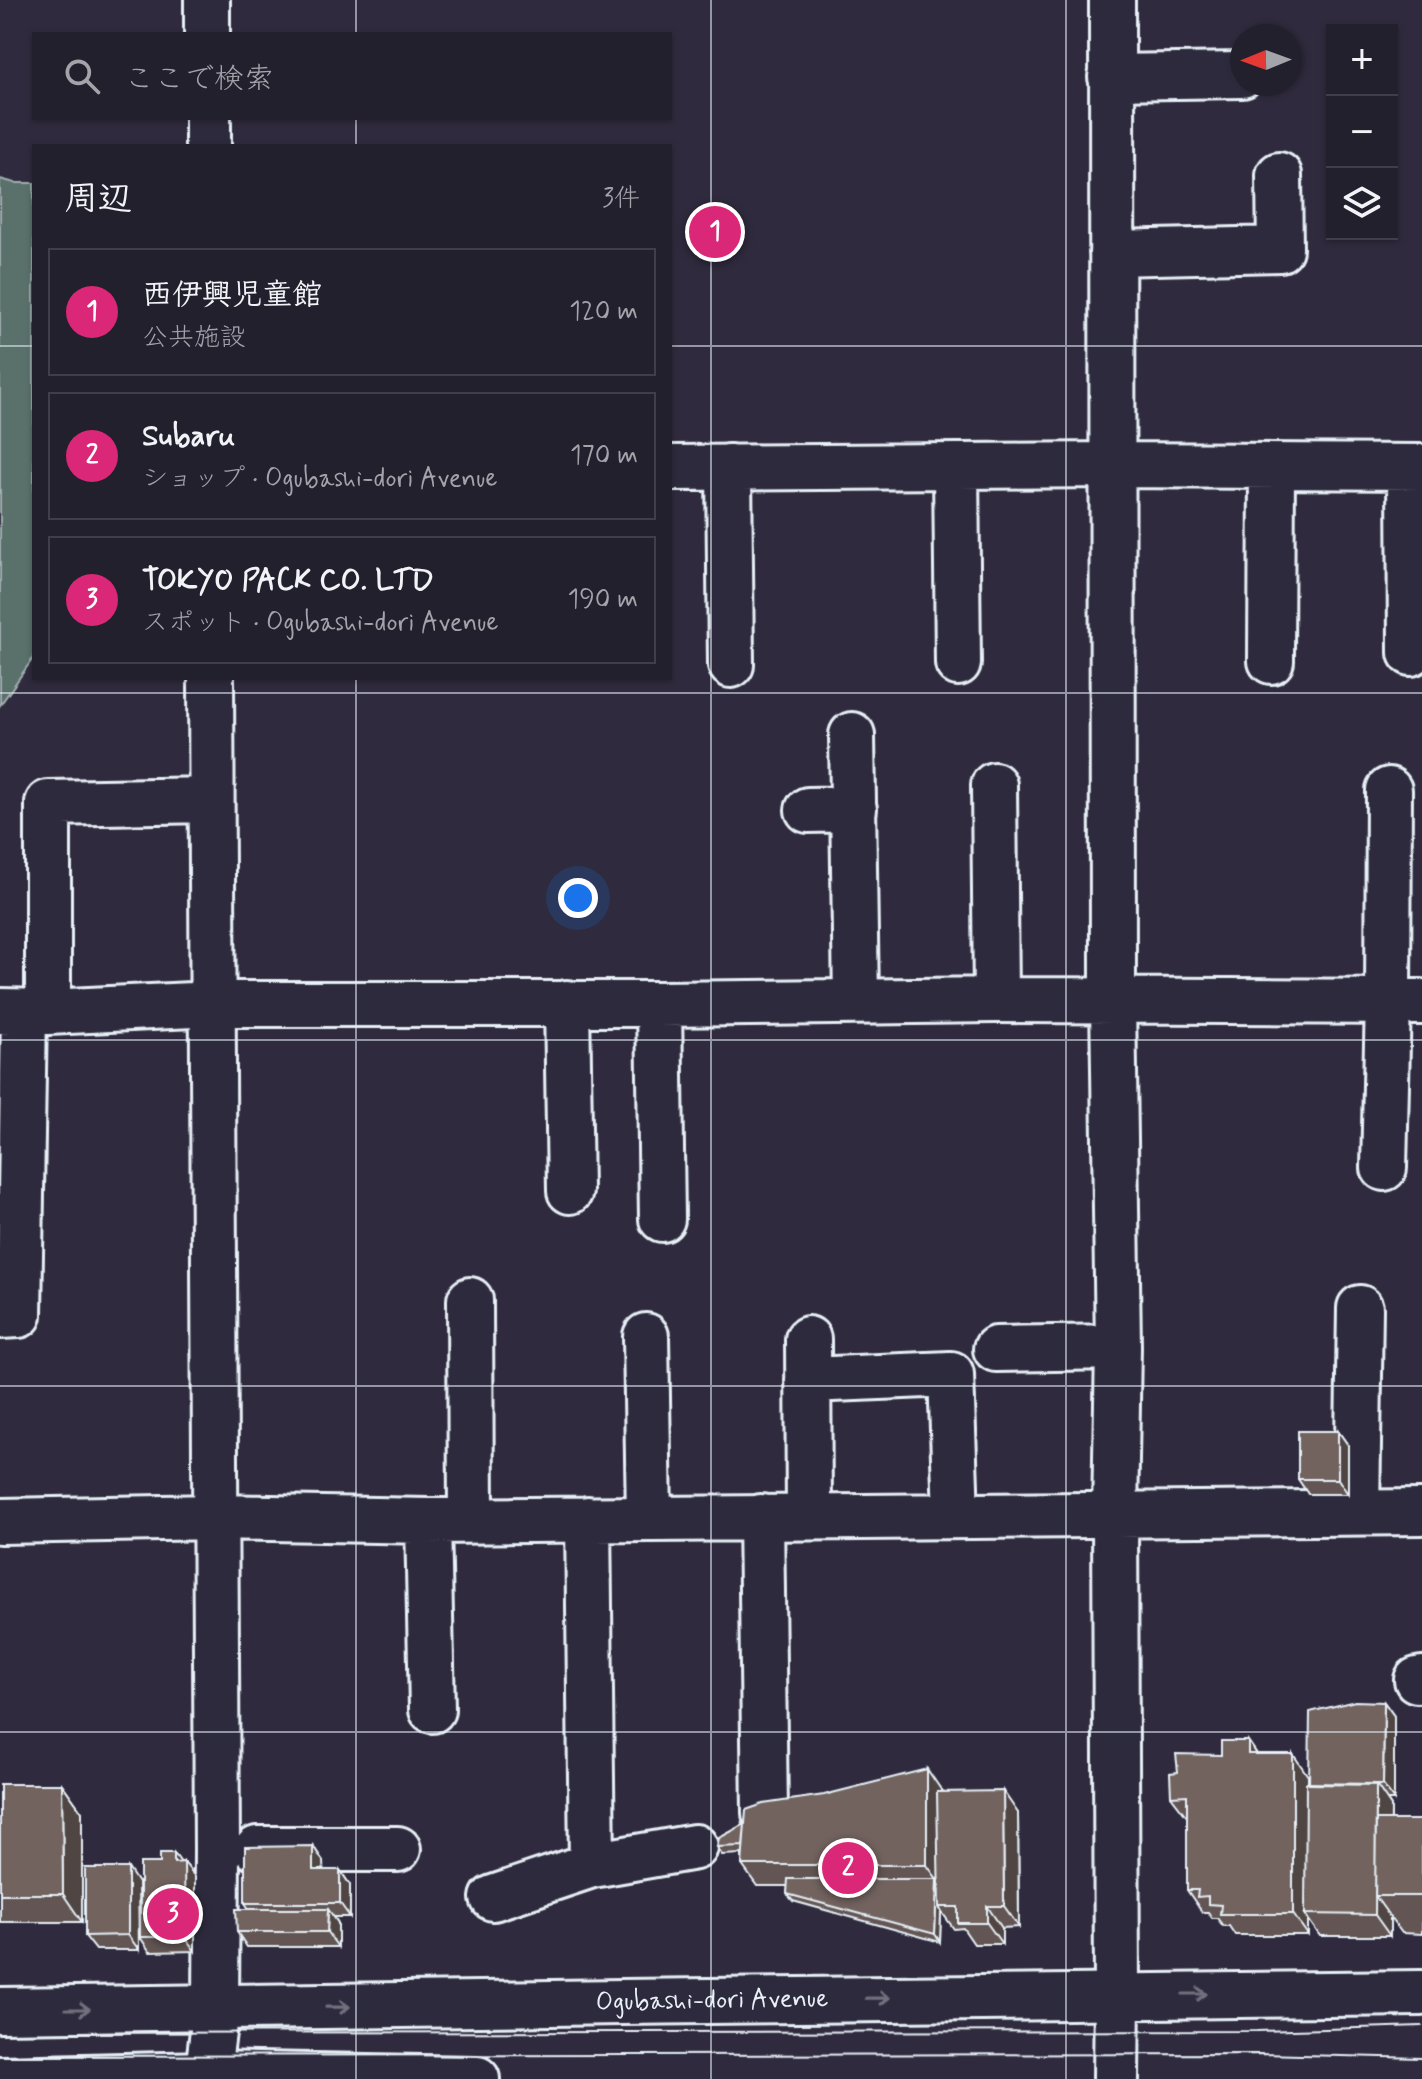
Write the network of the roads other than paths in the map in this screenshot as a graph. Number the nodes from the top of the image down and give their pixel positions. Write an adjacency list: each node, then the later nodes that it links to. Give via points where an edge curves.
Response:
1 (207, 0): 3 (street)
2 (1112, 0): 5 (street)
3 (207, 32)
4 (1230, 75): 5 (street)
5 (1111, 77): 9 (street)
6 (208, 120): 7 (street)
7 (208, 144)
8 (1279, 175): 9 (street, via 1280,249)
9 (1112, 253): 10 (street)
10 (1111, 465): 11 (street); 13 (street); 28 (street)
11 (956, 466): 12 (street); 18 (street)
12 (729, 467): 15 (street); 19 (street)
13 (1272, 467): 14 (street); 17 (street)
14 (1416, 467): 16 (street)
15 (672, 468)
16 (1411, 653)
17 (1271, 661)
18 (958, 663)
19 (731, 665)
20 (211, 680): 24 (street)
21 (852, 735): 25 (street)
22 (994, 785): 27 (street)
23 (1389, 790): 30 (street)
24 (211, 800): 32 (street); 34 (street, via 48,803)
25 (854, 809): 26 (street); 29 (street)
26 (808, 810)
27 (996, 1000): 28 (street); 29 (street)
28 (1113, 1000): 30 (street); 42 (street)
29 (856, 1001): 33 (street)
30 (1405, 1002): 35 (street)
31 (567, 1003): 32 (street); 33 (street); 36 (street)
32 (213, 1004): 34 (street); 49 (street)
33 (659, 1004): 37 (street)
34 (24, 1012): 40 (street, via 19,1315)
35 (1384, 1168)
36 (570, 1191)
37 (662, 1219)
38 (470, 1300): 53 (street)
39 (1360, 1308): 44 (street)
40 (0, 1316)
41 (646, 1336): 51 (street)
42 (1118, 1347): 43 (street); 47 (street)
43 (996, 1349)
44 (1357, 1512): 45 (street); 47 (street)
45 (1422, 1512)
46 (956, 1515): 47 (street); 48 (street); 48 (street, via 951,1374 808,1360)
47 (1115, 1515): 64 (street)
48 (809, 1516): 50 (street)
49 (216, 1517): 54 (street); 55 (street); 59 (street)
50 (761, 1517): 51 (street); 57 (street)
51 (649, 1518): 52 (street)
52 (588, 1519): 53 (street); 61 (street)
53 (471, 1520): 55 (street)
54 (0, 1521)
55 (428, 1521): 56 (street)
56 (432, 1710)
57 (765, 1813)
58 (695, 1847): 61 (street)
59 (217, 1849): 60 (street); 65 (street)
60 (398, 1849)
61 (592, 1865): 62 (street)
62 (493, 1898)
63 (1422, 1993): 64 (street, Ogubashi-dori Avenue, one-way to 63)
64 (1117, 1995): 65 (street, Ogubashi-dori Avenue, one-way to 64); 70 (street)
65 (216, 2008): 66 (street, Ogubashi-dori Avenue, one-way to 65); 67 (street)
66 (0, 2010)
67 (207, 2076): 68 (street); 69 (street)
68 (0, 2079)
69 (477, 2079)
70 (1116, 2079)

